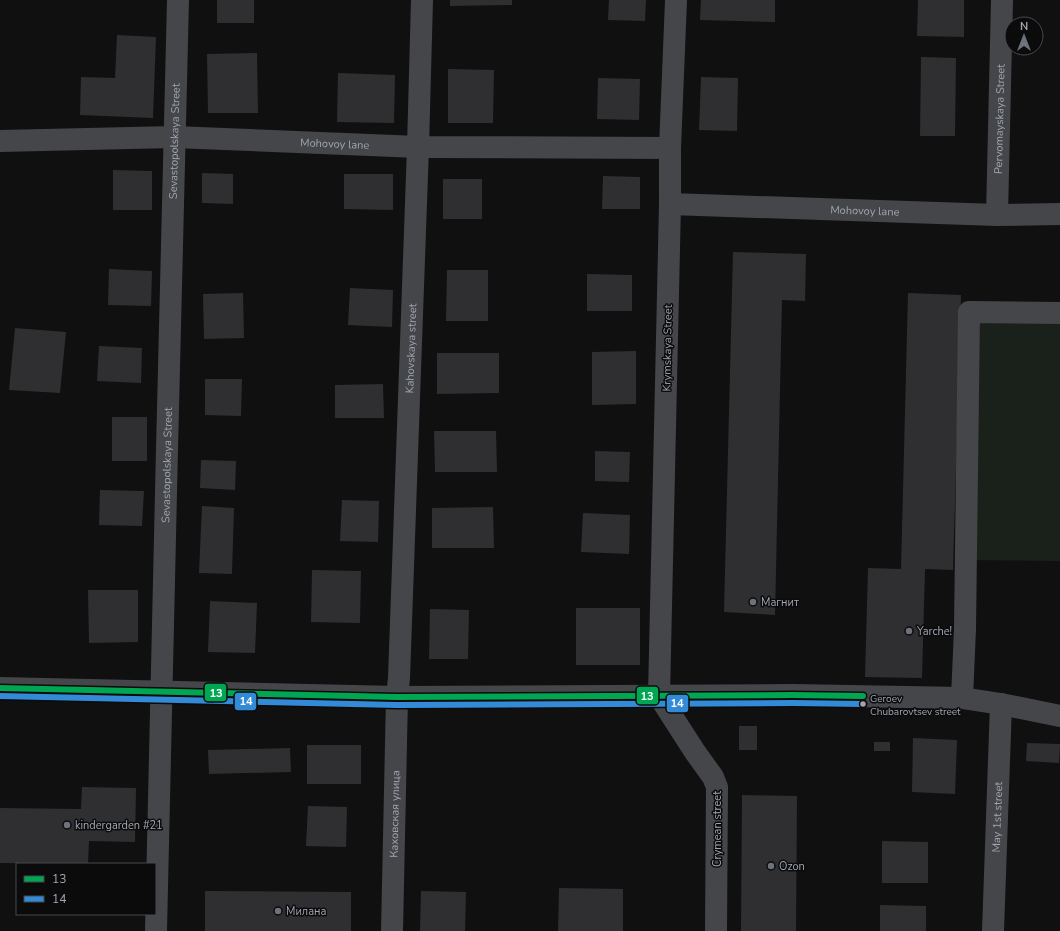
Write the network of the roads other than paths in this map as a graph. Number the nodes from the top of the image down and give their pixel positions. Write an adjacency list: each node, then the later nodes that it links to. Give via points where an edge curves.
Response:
1 (178, 0): 5 (street, Sevastopolskaya Street)
2 (422, 0): 7 (street, Kahovskaya street)
3 (676, 0): 8 (street, Krymskaya Street)
4 (1002, 0): 11 (street, Pervomayskaya Street)
5 (174, 137): 6 (street, Mohovoy lane); 7 (street, Mohovoy lane); 14 (street, Sevastopolskaya Street)
6 (0, 142)
7 (418, 147): 8 (street, Mohovoy lane); 16 (street, Kahovskaya street)
8 (670, 148): 9 (street, Krymskaya Street)
9 (670, 204): 11 (street, Mohovoy lane); 15 (street, Krymskaya Street)
10 (1060, 214): 11 (street, Mohovoy lane)
11 (997, 215)
12 (1060, 313): 17 (street, via 969,312)
13 (0, 688): 14 (street)
14 (163, 692): 16 (street); 20 (street, Sevastopolskaya Street)
15 (659, 696): 16 (street); 17 (street); 22 (street, Crymean street, via 718,787)
16 (397, 697): 21 (street, Каховская улица)
17 (962, 698): 18 (street)
18 (1001, 704): 19 (street); 23 (street, May 1st street)
19 (1060, 716)
20 (156, 931)
21 (392, 931)
22 (716, 931)
23 (993, 931)

